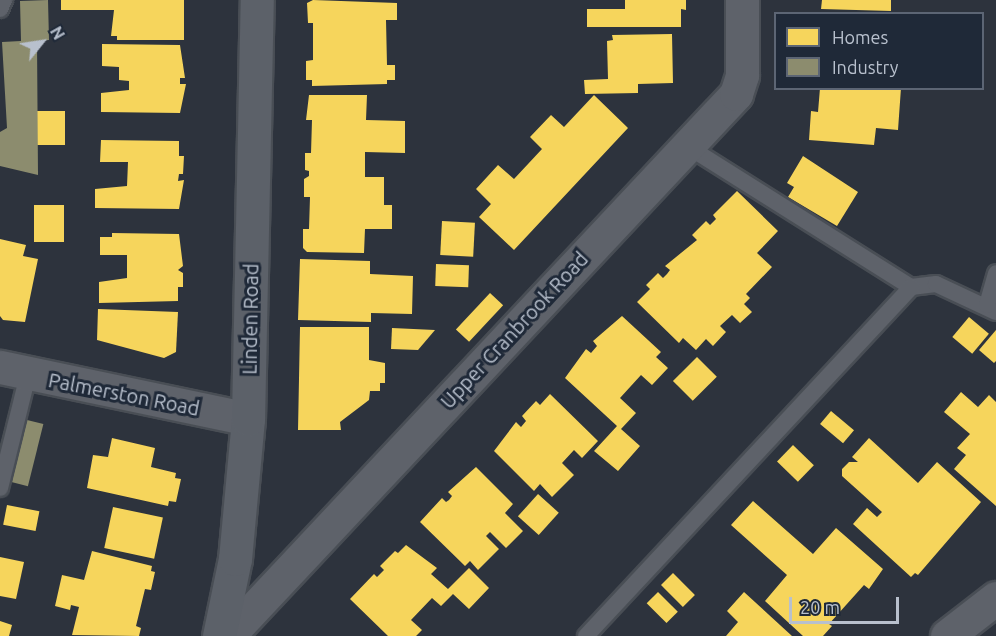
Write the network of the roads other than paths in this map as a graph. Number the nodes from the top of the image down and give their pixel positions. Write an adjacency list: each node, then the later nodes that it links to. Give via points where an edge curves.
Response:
1 (4, 0): 4 (lane)
2 (257, 0): 10 (main road, Linden Road)
3 (742, 0): 5 (street, Upper Cranbrook Road, via 742,75 736,93)
4 (0, 9)
5 (687, 146): 7 (lane); 14 (street, Upper Cranbrook Road)
6 (996, 273): 8 (lane)
7 (911, 287): 8 (lane, via 936,284); 15 (lane)
8 (991, 309)
9 (14, 371): 10 (street, Palmerston Road); 11 (lane)
10 (248, 419): 13 (main road, Linden Road, via 235,559)
11 (0, 488)
12 (996, 598): 16 (street)
13 (219, 636)
14 (228, 636)
15 (586, 636)
16 (947, 636)

